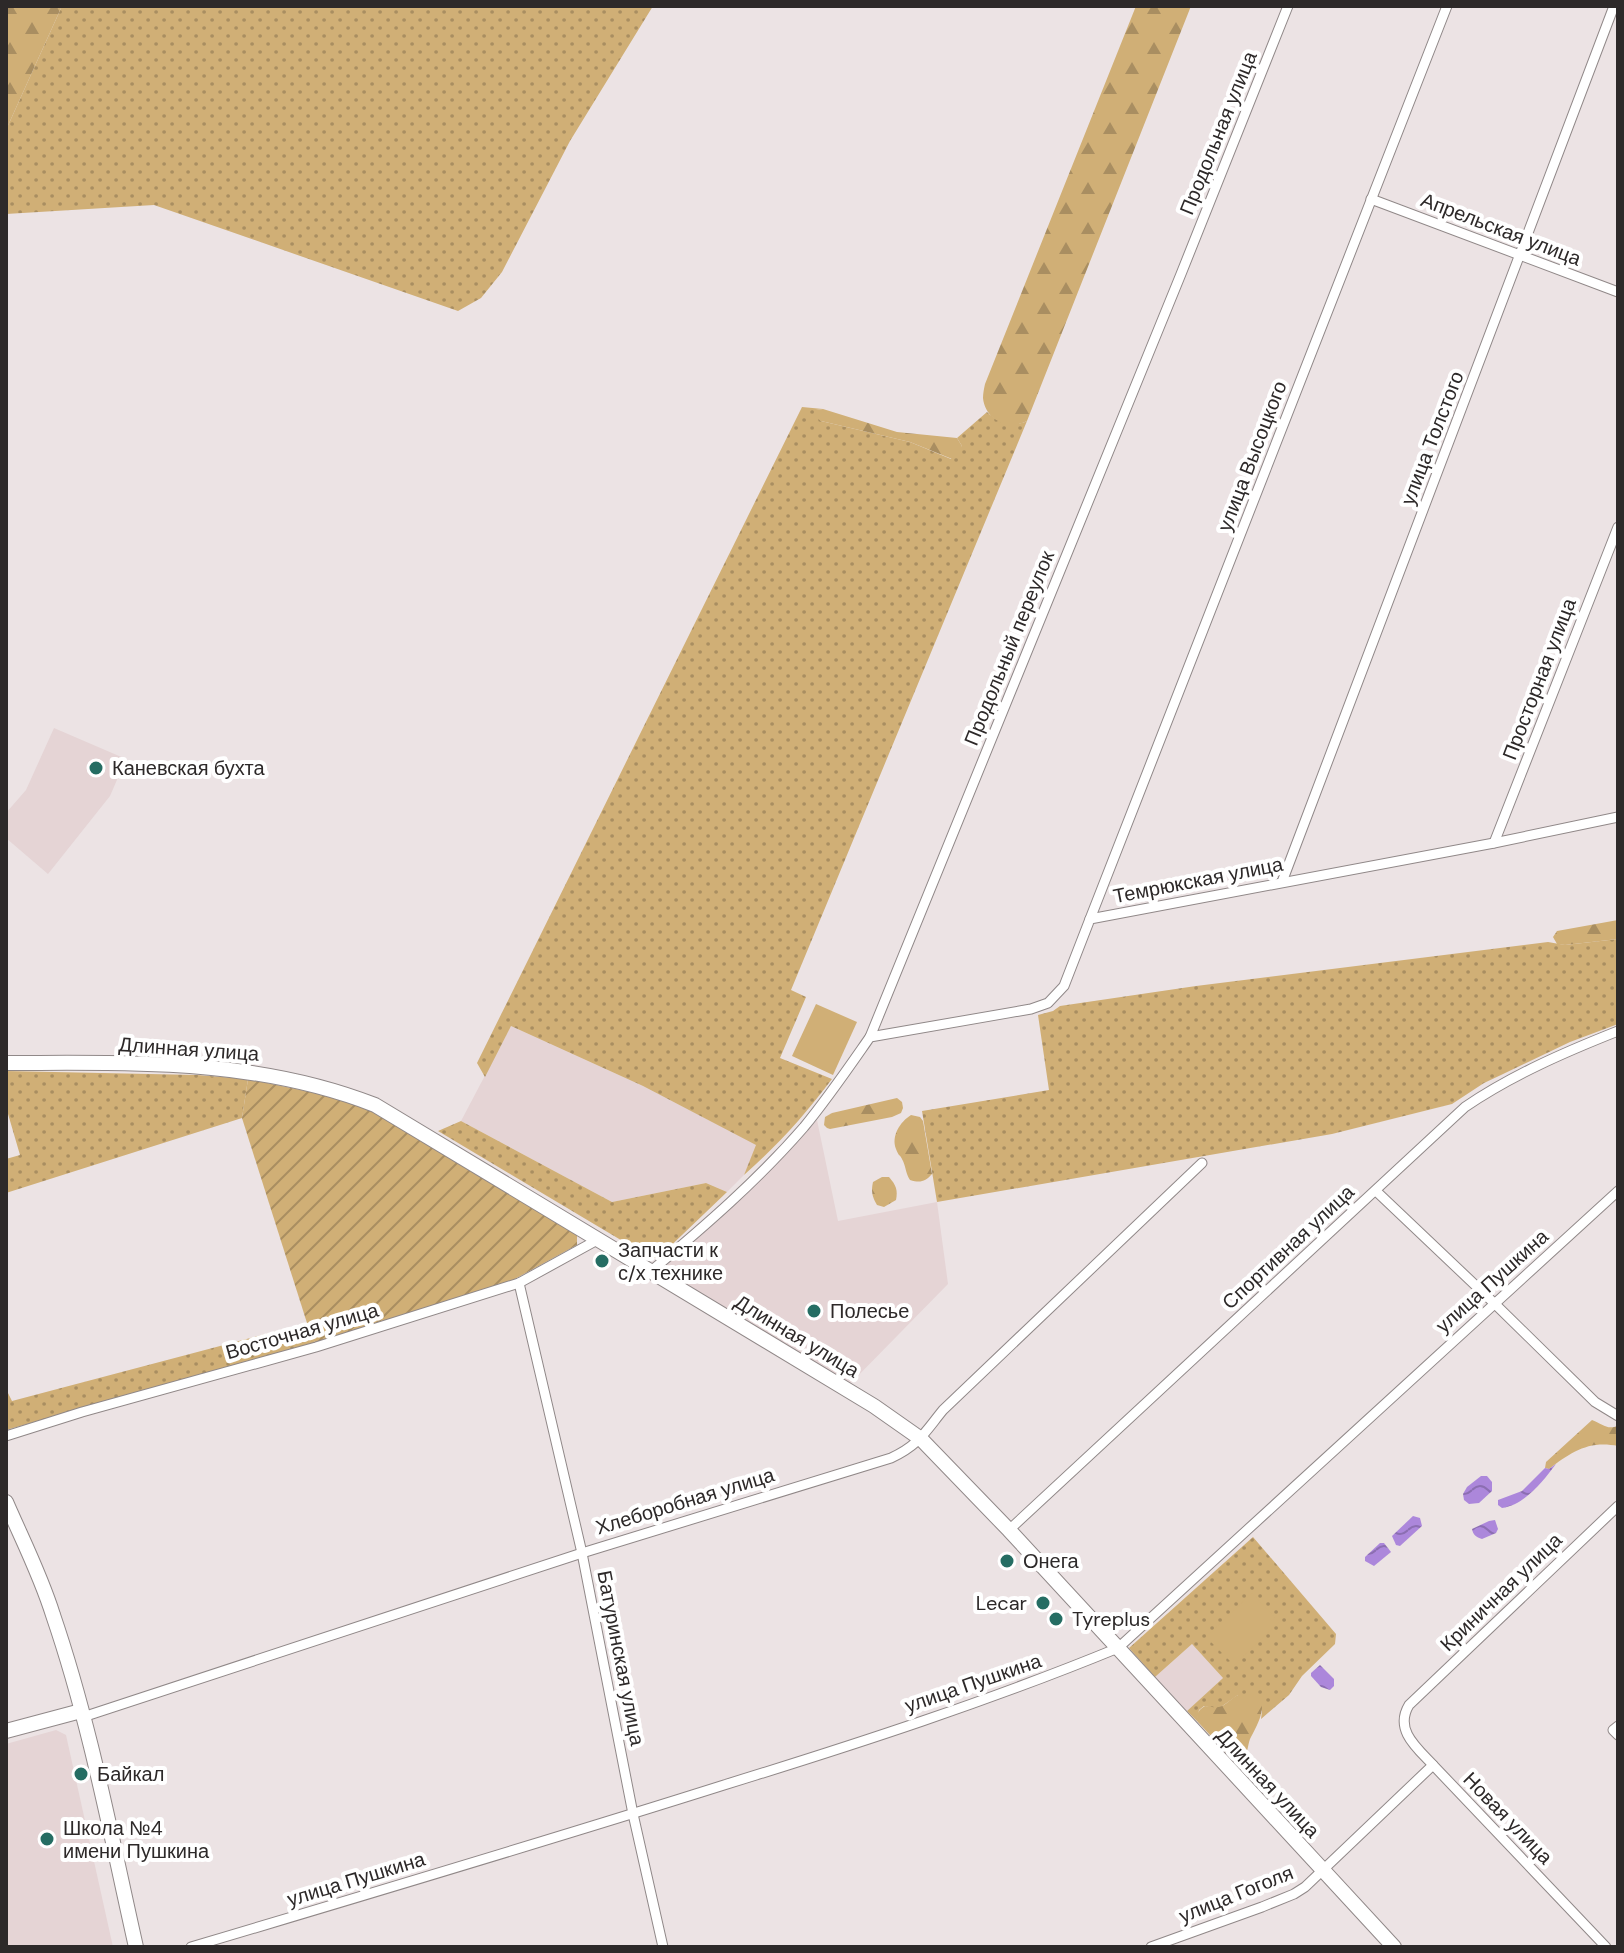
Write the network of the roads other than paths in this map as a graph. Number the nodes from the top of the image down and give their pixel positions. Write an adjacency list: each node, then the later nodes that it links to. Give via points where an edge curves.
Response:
1 (1288, 6): 6 (street, Продольная улица)
2 (1447, 6): 4 (street, улица Высоцкого)
3 (1614, 6): 5 (street, улица Толстого)
4 (1371, 199): 5 (street, Апрельская улица); 12 (street, улица Высоцкого)
5 (1520, 256): 7 (street, Апрельская улица); 11 (street, улица Толстого)
6 (1181, 274): 14 (street, Продольный переулок)
7 (1618, 292)
8 (1618, 527): 10 (street, Просторная улица)
9 (1618, 817): 10 (street, Темрюкская улица)
10 (1494, 843): 11 (street, Темрюкская улица)
11 (1282, 882): 12 (street, Темрюкская улица)
12 (1090, 919): 14 (street, Темрюкская улица, via 1064,986 1048,1003)
13 (1618, 1031): 17 (street, Спортивная улица, via 1485,1093)
14 (870, 1037): 20 (street, via 802,1129)
15 (6, 1063): 19 (street, Длинная улица, via 208,1067 320,1087 375,1105)
16 (1202, 1163): 25 (street, Хлеборобная улица, via 943,1410)
17 (1376, 1191): 22 (street); 28 (street, Спортивная улица)
18 (1618, 1191): 22 (street, улица Пушкина)
19 (599, 1239): 20 (street, Длинная улица); 21 (street, Восточная улица)
20 (651, 1271): 25 (street, Длинная улица)
21 (519, 1283): 24 (street, Восточная улица); 29 (street, Батуринская улица)
22 (1494, 1303): 23 (street, via 1595,1402); 30 (street, улица Пушкина)
23 (1618, 1416)
24 (6, 1436)
25 (921, 1439): 28 (street, Длинная улица); 29 (street, Хлеборобная улица, via 891,1458)
26 (6, 1502): 32 (street, via 52,1611)
27 (1618, 1506): 31 (street, Криничная улица)
28 (1009, 1530): 30 (street, Длинная улица)
29 (582, 1553): 32 (street, Хлеборобная улица); 37 (street, Батуринская улица)
30 (1118, 1648): 37 (street, улица Пушкина, via 847,1746); 38 (street, Длинная улица)
31 (1409, 1705): 36 (street, Новая улица, via 1406,1735)
32 (82, 1714): 34 (street, Хлеборобная улица); 39 (street)
33 (1618, 1726): 35 (street, via 1613,1730)
34 (6, 1731)
35 (1618, 1735)
36 (1433, 1765): 38 (street, улица Гоголя); 44 (street, Новая улица)
37 (633, 1814): 40 (street, улица Пушкина); 41 (street, Батуринская улица)
38 (1322, 1870): 42 (street, улица Гоголя, via 1294,1894); 43 (street, Длинная улица)
39 (136, 1947)
40 (191, 1947)
41 (663, 1947)
42 (1151, 1947)
43 (1394, 1947)
44 (1606, 1947)

